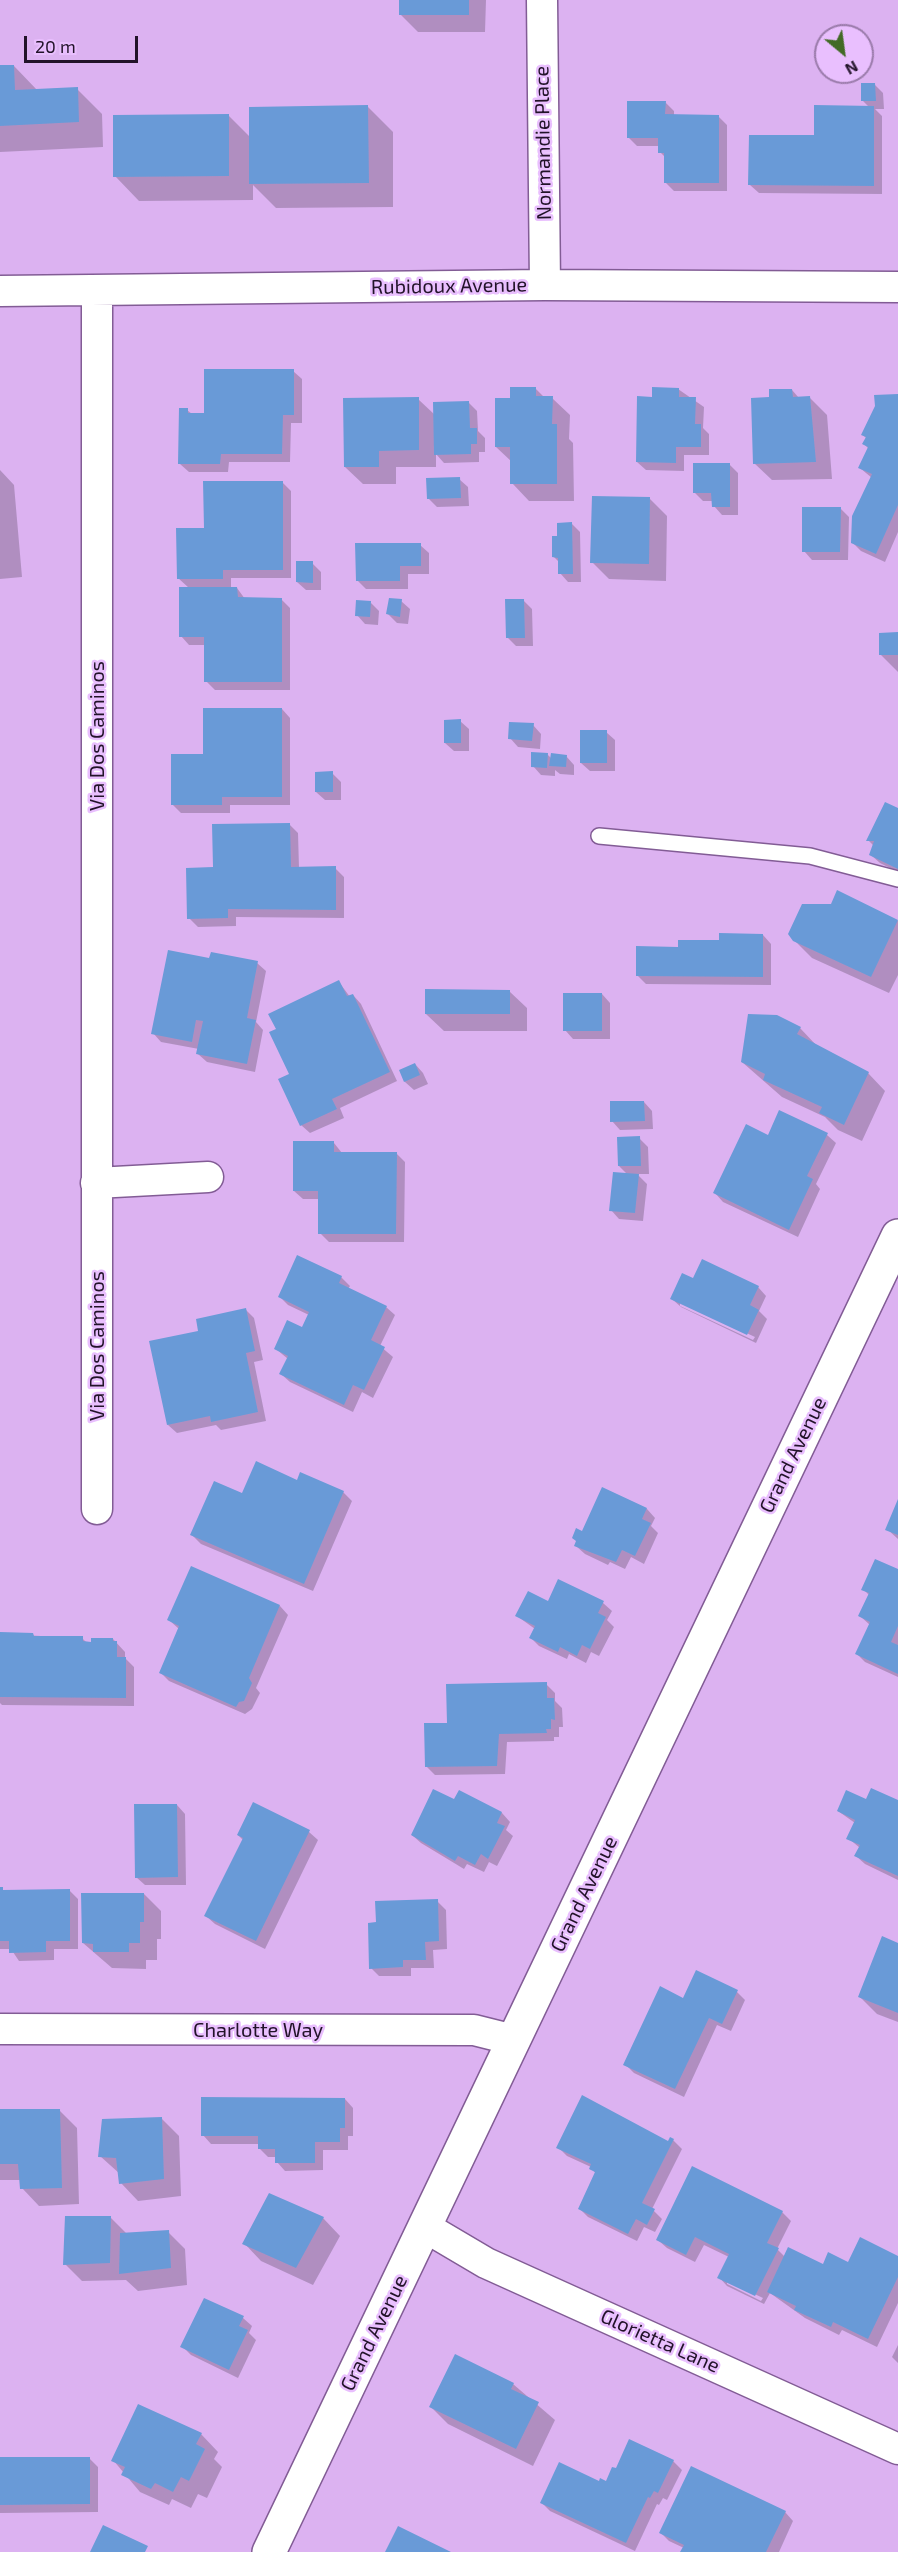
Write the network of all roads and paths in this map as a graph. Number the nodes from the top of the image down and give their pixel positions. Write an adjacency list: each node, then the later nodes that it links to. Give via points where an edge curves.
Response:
1 (542, 0): 2 (street, Normandie Place)
2 (544, 285): 3 (street, Rubidoux Avenue); 4 (street, Rubidoux Avenue)
3 (898, 287)
4 (97, 290): 5 (street, Rubidoux Avenue); 9 (street, Via Dos Caminos)
5 (0, 291)
6 (600, 836): 7 (lane, via 810,856)
7 (898, 879)
8 (208, 1177): 9 (street)
9 (96, 1183): 11 (street, Via Dos Caminos)
10 (898, 1236): 13 (street, Grand Avenue)
11 (97, 1509)
12 (0, 2029): 13 (street, Charlotte Way, via 474,2030)
13 (514, 2040): 14 (street, Grand Avenue)
14 (425, 2227): 15 (street, Glorietta Lane, via 486,2262); 16 (street, Grand Avenue)
15 (898, 2449)
16 (268, 2552)

